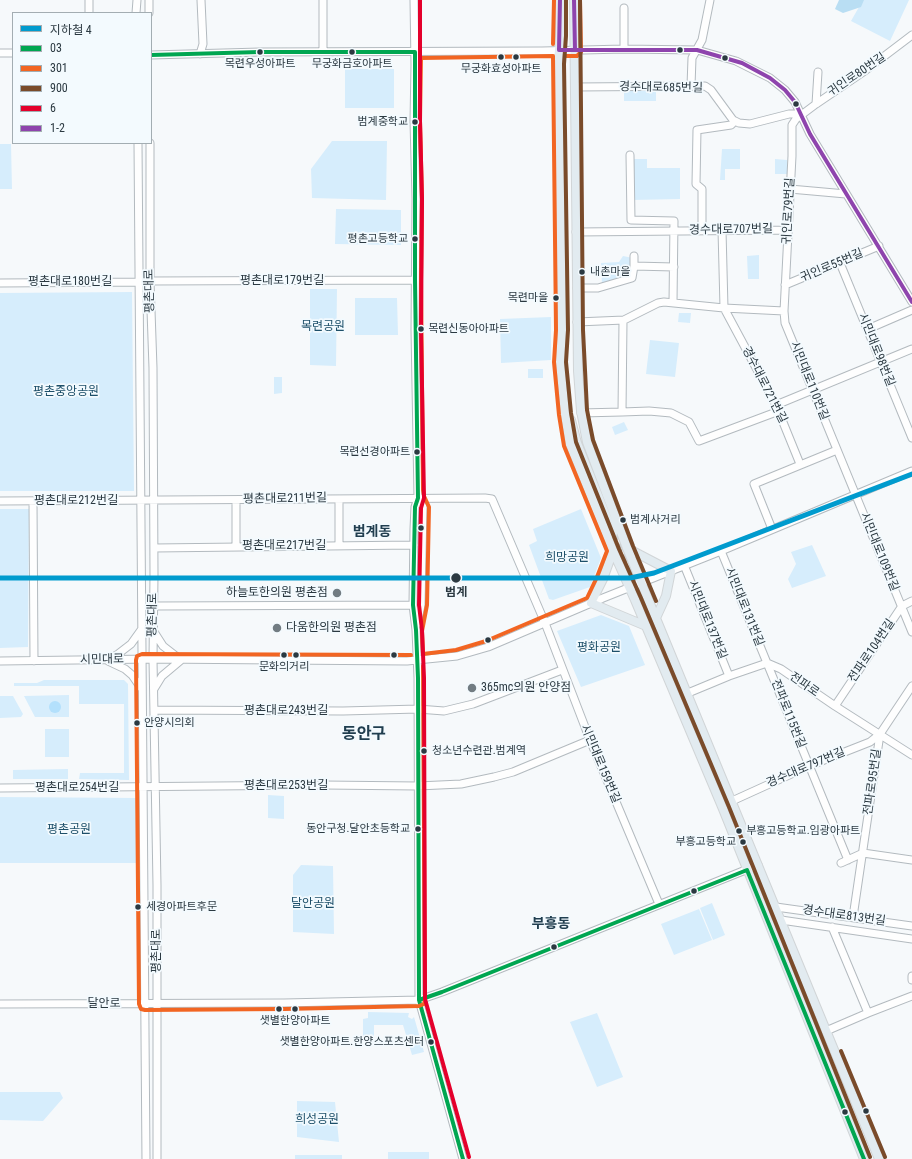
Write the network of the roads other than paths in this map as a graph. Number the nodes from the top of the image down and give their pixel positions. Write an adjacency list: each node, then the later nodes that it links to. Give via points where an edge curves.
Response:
1 (88, 0): 13 (street)
2 (137, 0): 11 (street)
3 (149, 0): 12 (street)
4 (200, 0): 23 (street, via 203,44)
5 (323, 0): 19 (street)
6 (414, 0): 20 (street)
7 (560, 0): 16 (main road)
8 (574, 0): 17 (main road)
9 (710, 0): 18 (street, via 702,40)
10 (624, 8): 15 (street)
11 (136, 11): 12 (street)
12 (149, 11)
13 (89, 12)
14 (912, 35): 28 (street, 귀인로80번길)
15 (624, 49): 17 (street); 18 (street)
16 (559, 50): 17 (street); 20 (street); 60 (main road)
17 (575, 50): 27 (main road)
18 (697, 50): 26 (street, via 692,58); 29 (street, via 742,63 770,78 790,95)
19 (323, 52): 20 (street); 23 (street)
20 (415, 52): 46 (street)
21 (0, 53): 22 (street)
22 (12, 53)
23 (200, 54): 24 (street)
24 (152, 56)
25 (818, 72): 28 (street)
26 (691, 86): 27 (street, 경수대로685번길); 30 (street, 경수대로685번길, via 705,86 711,90)
27 (575, 87): 40 (main road)
28 (816, 104): 29 (street, 귀인로80번길)
29 (801, 114): 30 (street, via 789,114 750,124); 34 (street, 귀인로79번길, via 792,125); 35 (street)
30 (735, 121): 36 (street, via 731,125 697,130 696,184 702,189)
31 (138, 144): 48 (street, 평촌대로)
32 (150, 144): 47 (street, 평촌대로)
33 (630, 155): 39 (street, via 631,220 674,221)
34 (790, 189): 35 (street); 38 (street, 귀인로79번길)
35 (846, 194): 41 (street)
36 (702, 230): 37 (street, 경수대로707번길); 39 (street, 경수대로707번길)
37 (722, 230): 38 (street, 경수대로707번길); 54 (street)
38 (788, 230): 50 (street, 귀인로79번길)
39 (675, 231): 40 (street, 경수대로707번길); 45 (street, 경수대로707번길)
40 (576, 232): 51 (main road)
41 (879, 246): 43 (street, 귀인로55번길); 52 (street)
42 (634, 256): 44 (street)
43 (840, 262): 50 (street, 귀인로55번길); 59 (street, 시민대로98번길)
44 (634, 266): 45 (street); 51 (street, via 632,278 598,288)
45 (674, 266): 53 (street, 경수대로707번길)
46 (415, 280): 47 (street, 평촌대로179번길); 72 (street)
47 (150, 281): 78 (street, 평촌대로)
48 (140, 282): 49 (street, 평촌대로180번길); 77 (street, 평촌대로)
49 (0, 283)
50 (785, 285): 56 (street, 귀인로79번길)
51 (577, 288): 58 (main road)
52 (912, 302)
53 (673, 303): 54 (street); 57 (street, via 658,302)
54 (724, 308): 56 (street); 64 (street, 경수대로721번길)
55 (912, 310): 59 (street)
56 (784, 311): 63 (street, 시민대로110번길, via 785,323)
57 (623, 321): 58 (street); 65 (street)
58 (577, 326): 60 (main road, via 577,412 582,442 615,533 576,443 569,413); 66 (main road)
59 (868, 329): 62 (street, 시민대로98번길)
60 (562, 330): 85 (main road, via 560,362 570,444)
61 (912, 349): 62 (street)
62 (881, 361): 63 (street); 67 (street, 시민대로98번길)
63 (813, 389): 64 (street); 68 (street, 시민대로110번길)
64 (778, 408): 65 (street, via 699,441 689,422 671,413); 69 (street, 경수대로721번길)
65 (622, 412): 66 (street)
66 (581, 413): 84 (main road, via 587,442)
67 (912, 438)
68 (837, 450): 69 (street); 71 (street, 시민대로110번길)
69 (800, 464): 79 (street, via 754,484)
70 (912, 471): 71 (street, 시민대로)
71 (855, 494): 79 (street, 시민대로); 95 (street, 시민대로109번길)
72 (418, 498): 73 (street, 평촌대로211번길); 80 (street, via 415,507); 97 (street, 평촌대로211번길, via 492,499); 101 (street, via 423,507 423,520 421,605)
73 (339, 499): 74 (street, 평촌대로211번길); 82 (street)
74 (236, 500): 78 (street, 평촌대로211번길); 81 (street)
75 (0, 501): 76 (street, 평촌대로212번길)
76 (33, 501): 77 (street, 평촌대로212번길); 109 (street)
77 (141, 501): 78 (street, 평촌대로212번길); 99 (street, 평촌대로)
78 (153, 501): 83 (street, 평촌대로)
79 (772, 529): 86 (street, 시민대로)
80 (414, 545): 82 (street, 평촌대로217번길); 93 (street)
81 (236, 546): 82 (street, 평촌대로217번길); 83 (street, 평촌대로217번길)
82 (339, 546)
83 (154, 548): 94 (street, 평촌대로)
84 (627, 548): 88 (main road); 89 (main road)
85 (613, 551): 90 (main road); 92 (main road)
86 (721, 551): 87 (street, 시민대로); 110 (street, 시민대로131번길)
87 (684, 565): 88 (street, 시민대로); 112 (street, 시민대로137번길)
88 (671, 571): 89 (street, 시민대로); 96 (main road, via 666,596)
89 (642, 583): 90 (street, 시민대로); 96 (main road)
90 (630, 588): 92 (street, 시민대로); 98 (main road)
91 (912, 601): 95 (street, 전파로104번길)
92 (591, 603): 97 (street, 시민대로); 98 (main road)
93 (413, 605): 94 (street); 101 (street)
94 (154, 606): 100 (street, 평촌대로)
95 (902, 606): 102 (street, 시민대로109번길); 117 (street, 전파로104번길)
96 (656, 618): 116 (main road)
97 (545, 623): 107 (street, 시민대로, via 488,647 457,656); 111 (street, 시민대로159번길)
98 (646, 626): 130 (main road)
99 (142, 630): 103 (street, via 131,644); 104 (street, 평촌대로)
100 (153, 630): 105 (street, 평촌대로); 106 (street, via 163,646)
101 (416, 630): 107 (street)
102 (912, 632)
103 (106, 660): 104 (street, 시민대로); 109 (street, 시민대로); 115 (street, via 132,675)
104 (142, 660): 105 (street, 시민대로); 115 (street, 평촌대로)
105 (153, 660): 106 (street, 시민대로); 114 (street, 평촌대로)
106 (181, 660): 107 (street, 시민대로); 114 (street, via 162,676)
107 (417, 660): 119 (street)
108 (0, 661): 109 (street, 시민대로)
109 (34, 661)
110 (767, 662): 112 (street); 117 (street, 전파로); 123 (street, 전파로115번길)
111 (562, 670): 119 (street, 평촌대로243번길, via 473,704 444,711); 121 (street, 시민대로159번길)
112 (729, 676): 116 (street)
113 (912, 686): 120 (street)
114 (153, 690): 118 (street, 평촌대로)
115 (142, 691): 125 (street, 평촌대로)
116 (688, 693): 128 (main road)
117 (835, 706): 120 (street, 전파로)
118 (154, 710): 119 (street, 평촌대로243번길); 126 (street, 평촌대로)
119 (418, 710): 124 (street)
120 (880, 734): 122 (street, 전파로); 123 (street, 경수대로797번길, via 870,742); 131 (street, 전파로95번길)
121 (590, 740): 124 (street, 평촌대로253번길, via 494,778 462,784); 137 (street, 시민대로159번길)
122 (912, 755)
123 (809, 766): 129 (street, 경수대로797번길); 132 (street, 전파로115번길)
124 (418, 786): 126 (street, 평촌대로253번길); 147 (street)
125 (143, 787): 126 (street, 평촌대로254번길); 127 (street, 평촌대로254번길); 149 (street, 평촌대로)
126 (154, 787): 150 (street, 평촌대로)
127 (0, 788)
128 (727, 788): 129 (main road); 130 (main road, via 655,632)
129 (732, 801): 135 (main road)
130 (723, 809): 136 (main road)
131 (863, 853): 132 (street); 133 (street); 139 (street, 전파로95번길)
132 (848, 860): 134 (street)
133 (912, 860)
134 (841, 863)
135 (758, 865): 136 (street, 달안로); 138 (main road)
136 (747, 870): 137 (street, 달안로); 156 (main road)
137 (659, 904): 147 (street, 달안로)
138 (776, 907): 139 (street, 경수대로813번길); 140 (main road)
139 (853, 917): 141 (street, 경수대로813번길)
140 (781, 920): 142 (street, 경수대로813번길); 152 (main road)
141 (912, 926)
142 (832, 927): 143 (street, 경수대로813번길); 151 (street, 경수대로813번길)
143 (912, 939)
144 (912, 976): 145 (street)
145 (912, 980)
146 (912, 996): 151 (street)
147 (419, 1000): 150 (street, 달안로); 155 (street)
148 (0, 1004): 149 (street, 달안로)
149 (145, 1004): 150 (street, 달안로); 153 (street, 평촌대로)
150 (157, 1004): 154 (street, 평촌대로)
151 (868, 1013): 152 (street)
152 (826, 1031): 157 (main road)
153 (146, 1159)
154 (157, 1159)
155 (463, 1159)
156 (864, 1159)
157 (879, 1159)

